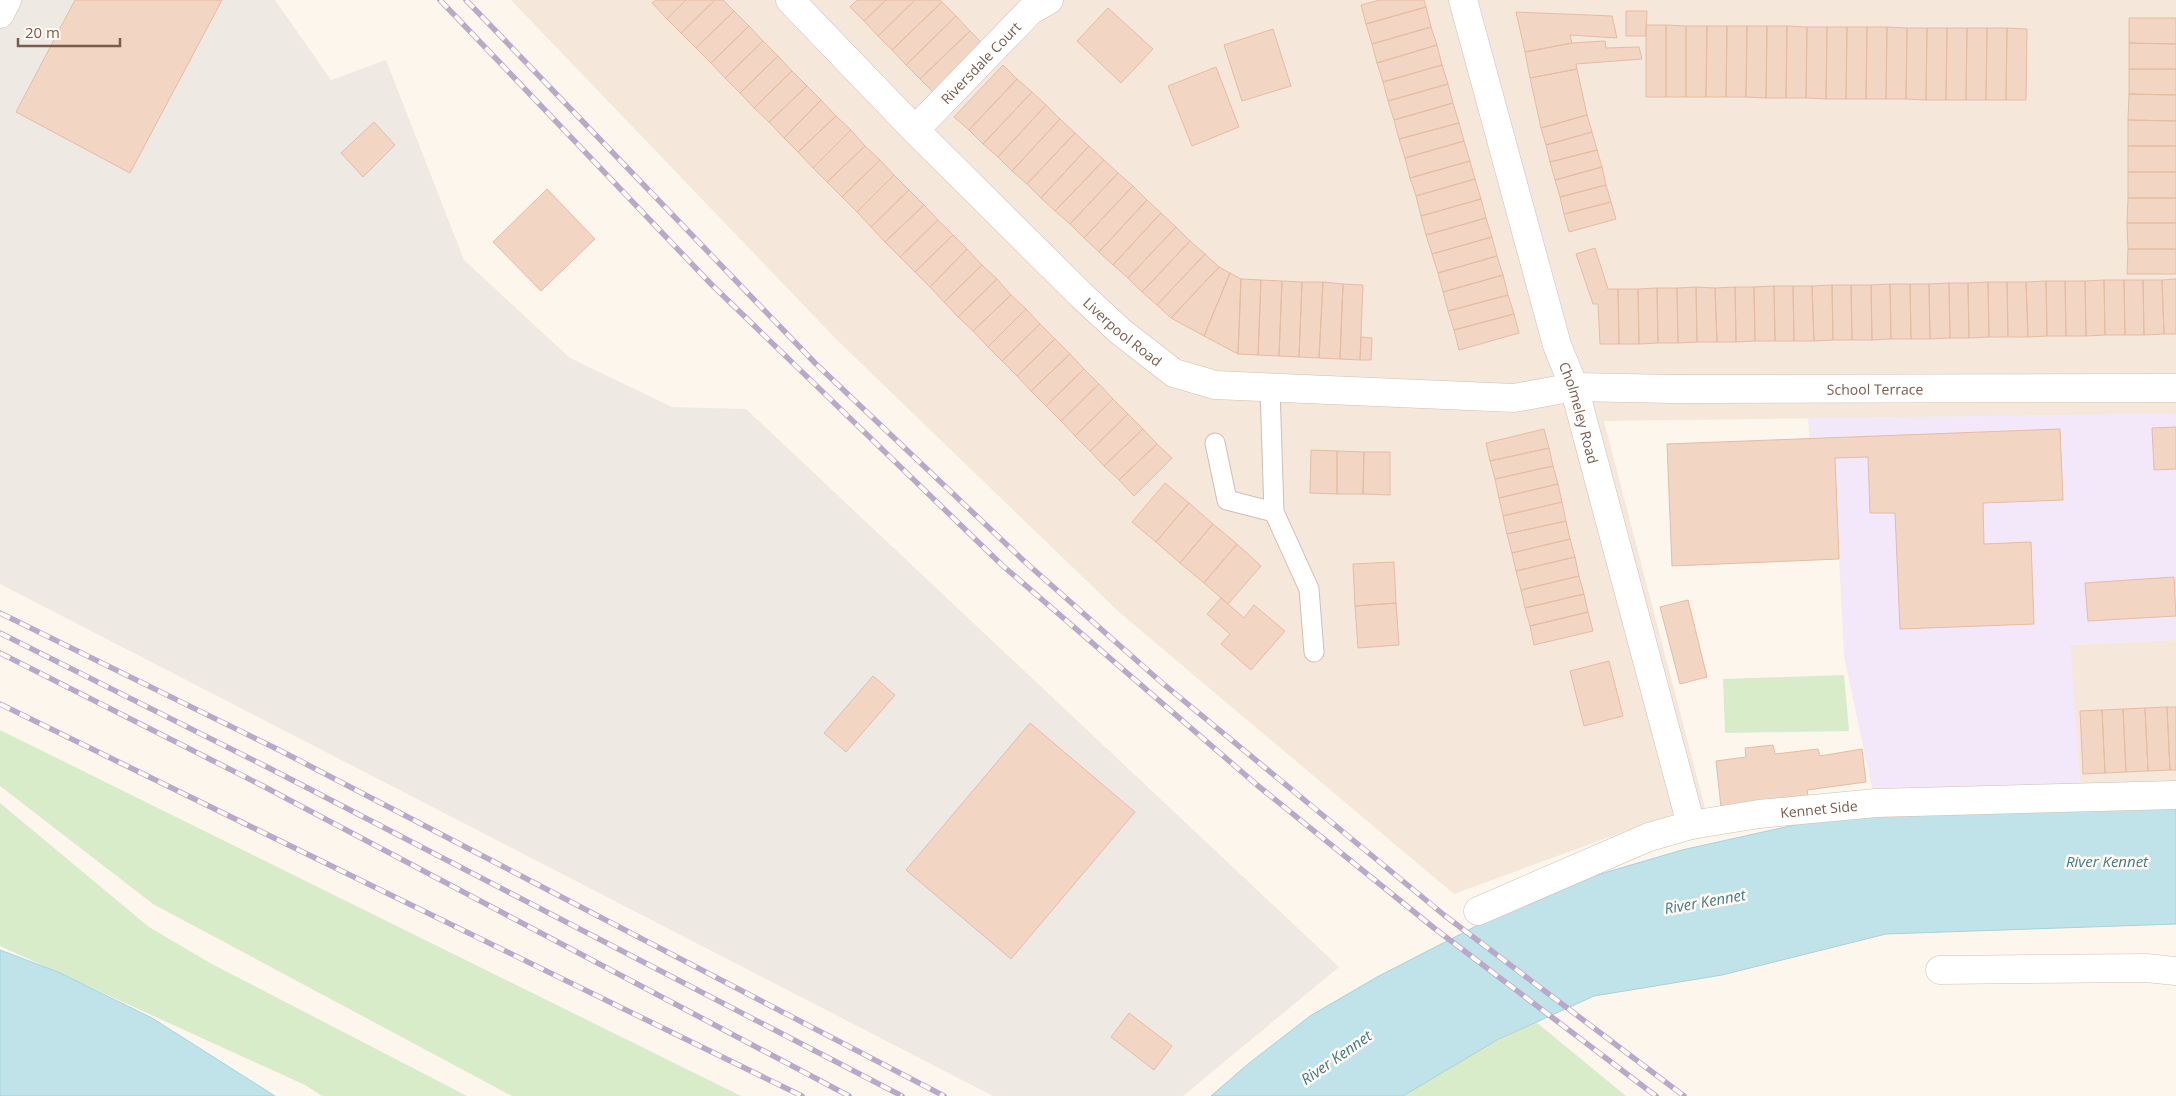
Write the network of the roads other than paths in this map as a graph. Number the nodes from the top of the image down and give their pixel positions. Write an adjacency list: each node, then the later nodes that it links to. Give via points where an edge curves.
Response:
1 (7, 0): 5 (street)
2 (790, 0): 6 (street, Liverpool Road)
3 (1049, 0): 6 (street, Riversdale Court, via 1030,11)
4 (1463, 0): 7 (street, Cholmeley Road, via 1555,336)
5 (0, 14)
6 (916, 130): 9 (street, Liverpool Road, via 1080,294 1121,332 1174,373 1215,386)
7 (1574, 387): 8 (street, School Terrace); 9 (street, Liverpool Road, via 1514,398); 14 (street, Cholmeley Road)
8 (2176, 388)
9 (1270, 389): 11 (lane)
10 (1215, 443): 11 (lane, via 1227,500)
11 (1274, 512): 12 (lane, via 1309,589)
12 (1314, 652)
13 (2176, 795): 14 (street, Kennet Side, via 1876,803 1759,814)
14 (1691, 825): 15 (street, Kennet Side, via 1649,837)
15 (1478, 911)
16 (1940, 970): 17 (street, via 2146,968)
17 (2176, 971)

